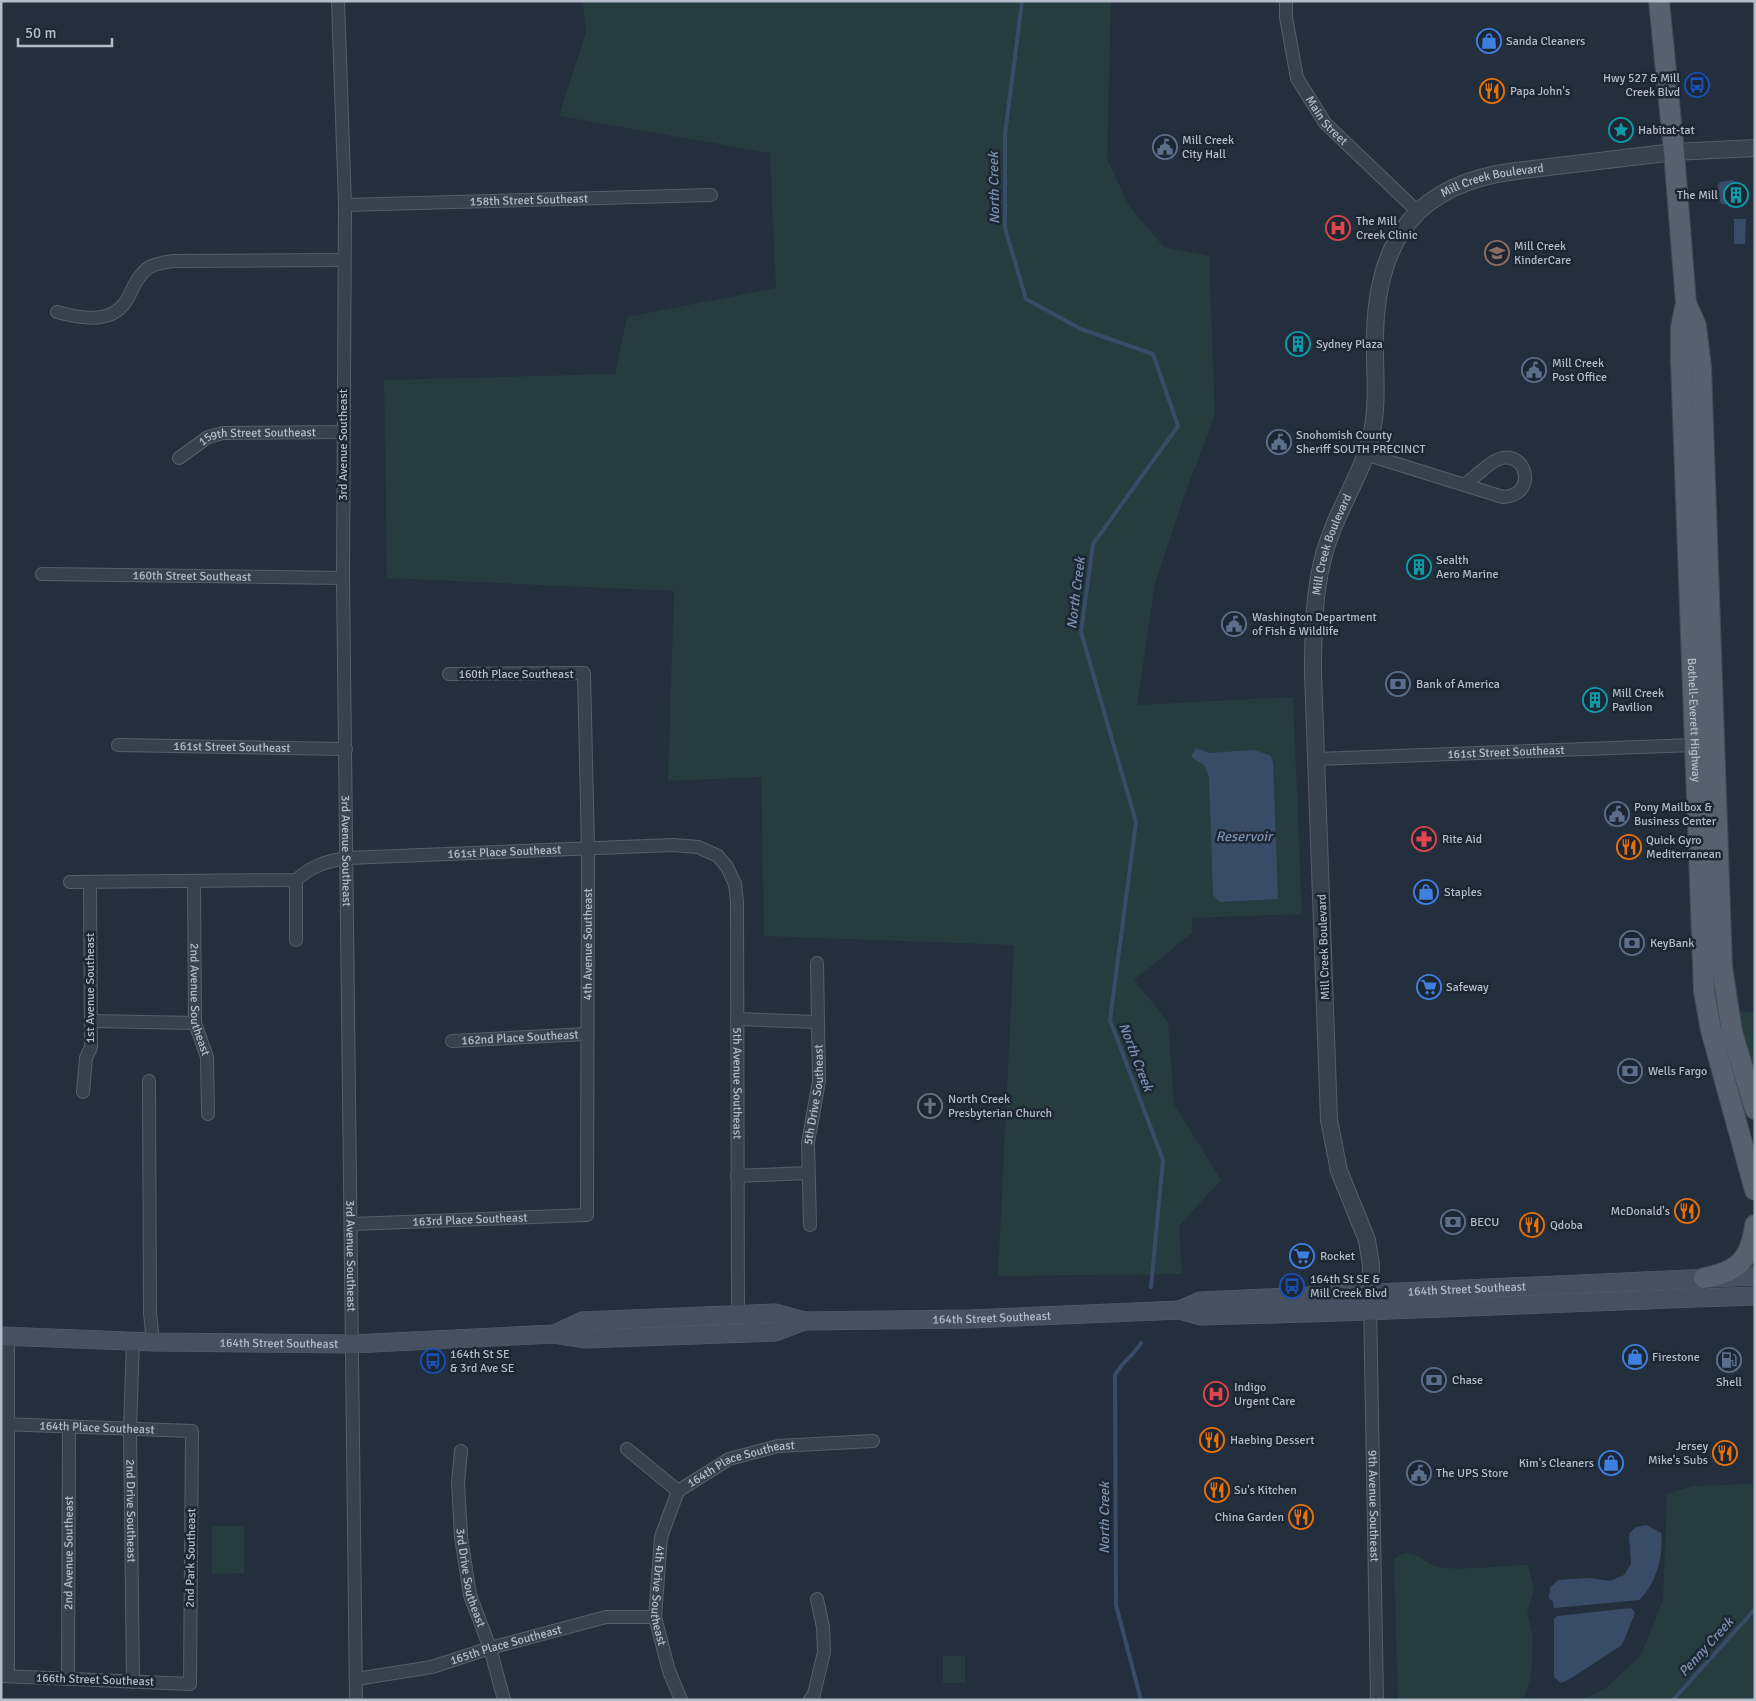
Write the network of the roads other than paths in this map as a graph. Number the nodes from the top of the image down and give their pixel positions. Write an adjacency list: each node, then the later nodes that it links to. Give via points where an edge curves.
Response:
1 (338, 1): 7 (street, 3rd Avenue Southeast)
2 (1286, 1): 8 (street, Main Street, via 1298,78 1325,123)
3 (1659, 1): 5 (main road, Bothell-Everett Highway)
4 (1755, 148): 5 (street, Mill Creek Boulevard)
5 (1674, 152): 8 (street, Mill Creek Boulevard, via 1480,176 1452,186); 10 (main road, Bothell-Everett Highway)
6 (711, 195): 7 (street, 158th Street Southeast)
7 (345, 205): 9 (street, 3rd Avenue Southeast)
8 (1418, 212): 13 (street, Mill Creek Boulevard, via 1394,244 1378,288 1375,336 1377,386)
9 (344, 260): 11 (street, via 174,261 149,267 132,288 122,308 112,315 77,318); 12 (street, 3rd Avenue Southeast)
10 (1686, 303): 18 (main road, Bothell-Everett Highway, via 1682,361); 21 (main road, Bothell-Everett Highway, via 1696,326 1701,367)
11 (57, 312)
12 (342, 432): 14 (street, 159th Street Southeast, via 223,433 208,437); 17 (street, 3rd Avenue Southeast)
13 (1366, 454): 15 (street); 25 (street, Mill Creek Boulevard, via 1331,532 1323,563 1313,648)
14 (179, 458)
15 (1464, 485)
16 (42, 574): 17 (street, 160th Street Southeast)
17 (343, 578): 24 (street, 3rd Avenue Southeast)
18 (1692, 648): 21 (main road, via 1701,673 1704,736 1706,740); 23 (main road, Bothell-Everett Highway)
19 (584, 673): 20 (street, 160th Place Southeast); 26 (street, 4th Avenue Southeast)
20 (449, 674)
21 (1714, 741): 28 (main road, Bothell-Everett Highway)
22 (118, 745): 24 (street, 161st Street Southeast)
23 (1694, 745): 25 (street, 161st Street Southeast); 28 (main road, via 1704,753 1708,823); 48 (main road, Bothell-Everett Highway, via 1704,991 1711,1030)
24 (346, 748): 29 (street, 3rd Avenue Southeast)
25 (1317, 759): 55 (street, Mill Creek Boulevard, via 1329,1120 1339,1171 1367,1240 1371,1265)
26 (588, 848): 27 (street, 161st Place Southeast, via 673,845 698,847); 29 (street, 161st Place Southeast); 40 (street, 4th Avenue Southeast)
27 (718, 856): 36 (street, 5th Avenue Southeast, via 735,884)
28 (1717, 857): 44 (main road, Bothell-Everett Highway, via 1726,1002)
29 (347, 858): 30 (street, 161st Place Southeast, via 327,861 309,869); 50 (street, 3rd Avenue Southeast)
30 (296, 880): 33 (street); 34 (street)
31 (70, 882): 32 (street)
32 (90, 882): 33 (street); 37 (street, 1st Avenue Southeast)
33 (194, 882): 39 (street, 2nd Avenue Southeast)
34 (296, 940)
35 (817, 963): 38 (street, 5th Drive Southeast)
36 (737, 1019): 38 (street); 47 (street, 5th Avenue Southeast)
37 (92, 1020): 39 (street); 43 (street, 1st Avenue Southeast)
38 (816, 1022): 46 (street, 5th Drive Southeast, via 819,1081 808,1143)
39 (195, 1023): 45 (street, 2nd Avenue Southeast, via 207,1058)
40 (586, 1034): 41 (street, 162nd Place Southeast); 49 (street, 4th Avenue Southeast)
41 (452, 1040)
42 (149, 1081): 64 (street, via 150,1313)
43 (83, 1092)
44 (1755, 1109)
45 (208, 1114)
46 (807, 1173): 47 (street); 51 (street, 5th Drive Southeast)
47 (738, 1176): 59 (street, 5th Avenue Southeast)
48 (1755, 1190)
49 (587, 1215): 50 (street, 163rd Place Southeast)
50 (352, 1224): 65 (street, 3rd Avenue Southeast)
51 (810, 1225)
52 (1755, 1225): 54 (main road, via 1751,1246 1740,1263 1720,1275)
53 (1755, 1276): 54 (main road, 164th Street Southeast)
54 (1704, 1278): 55 (main road, 164th Street Southeast)
55 (1370, 1295): 57 (main road, 164th Street Southeast, via 1200,1301); 58 (street, 9th Avenue Southeast)
56 (1755, 1296): 58 (main road, 164th Street Southeast)
57 (1180, 1310): 58 (main road, 164th Street Southeast, via 1201,1316); 60 (main road, 164th Street Southeast, via 970,1319)
58 (1370, 1312): 86 (street, 9th Avenue Southeast)
59 (738, 1315): 60 (main road, 164th Street Southeast, via 775,1313); 61 (main road, 164th Street Southeast, via 582,1321)
60 (804, 1321): 61 (main road, 164th Street Southeast, via 775,1332 586,1339)
61 (554, 1334): 65 (main road, 164th Street Southeast)
62 (5, 1336): 63 (main road, 164th Street Southeast); 66 (street)
63 (132, 1341): 64 (main road, 164th Street Southeast); 68 (street, 2nd Drive Southeast)
64 (153, 1342): 65 (main road, 164th Street Southeast)
65 (352, 1344): 79 (street, 3rd Avenue Southeast)
66 (4, 1425): 67 (street, 164th Place Southeast); 77 (street)
67 (69, 1427): 68 (street, 164th Place Southeast); 78 (street, 2nd Avenue Southeast)
68 (130, 1429): 69 (street, 164th Place Southeast); 80 (street, 2nd Drive Southeast)
69 (192, 1431): 81 (street, 2nd Park Southeast)
70 (873, 1441): 73 (street, 164th Place Southeast, via 778,1446 729,1459)
71 (627, 1449): 73 (street, 164th Place Southeast)
72 (461, 1451): 76 (street, 3rd Drive Southeast, via 458,1482 461,1537 470,1595)
73 (678, 1490): 75 (street, 4th Drive Southeast, via 661,1537)
74 (817, 1599): 85 (street, via 824,1652)
75 (655, 1617): 76 (street, 165th Place Southeast, via 606,1618); 84 (street, 4th Drive Southeast, via 669,1671)
76 (490, 1648): 79 (street, 165th Place Southeast, via 432,1667); 83 (street, 3rd Drive Southeast)
77 (4, 1676): 78 (street, 166th Street Southeast)
78 (68, 1679): 80 (street, 166th Street Southeast)
79 (356, 1680): 82 (street, 3rd Avenue Southeast)
80 (133, 1682): 81 (street, 166th Street Southeast)
81 (190, 1684)
82 (356, 1700)
83 (504, 1700)
84 (681, 1700)
85 (810, 1700)
86 (1377, 1700)

